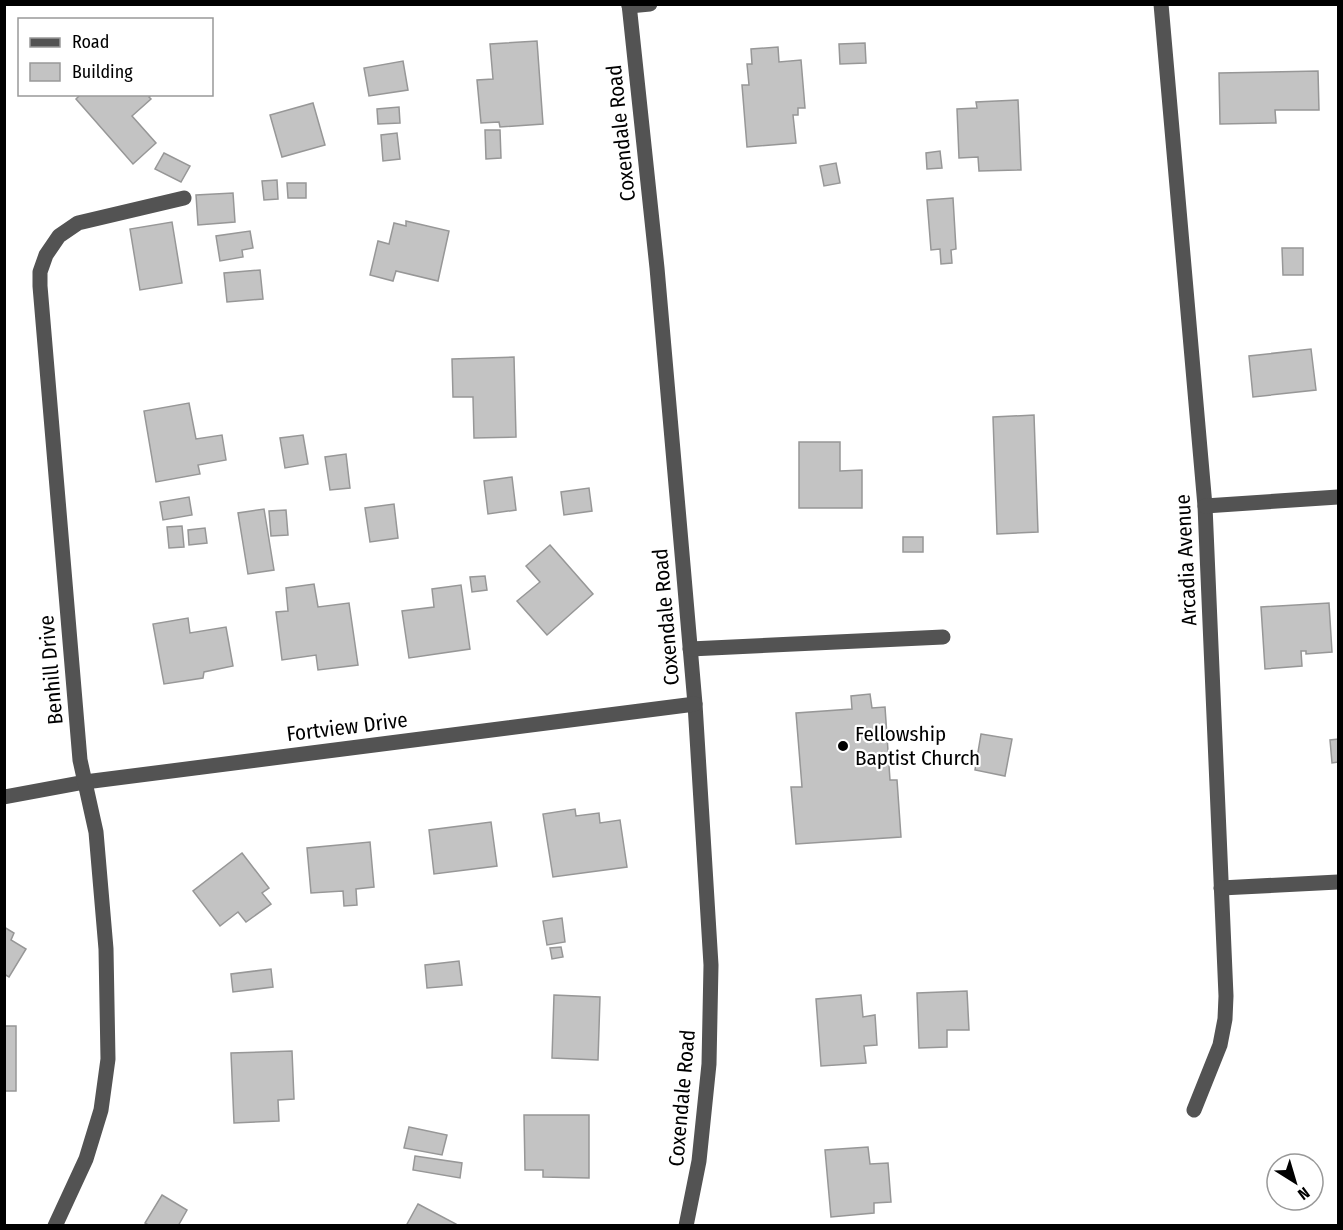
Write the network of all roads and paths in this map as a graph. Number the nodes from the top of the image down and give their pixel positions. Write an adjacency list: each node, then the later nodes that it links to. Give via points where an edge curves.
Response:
1 (650, 4): 3 (street)
2 (1161, 4): 6 (street, Arcadia Avenue)
3 (629, 5): 8 (street, Coxendale Road, via 657,268)
4 (184, 198): 10 (street, Benhill Drive, via 78,223 59,236 40,272 80,760)
5 (1338, 497): 6 (street)
6 (1206, 506): 13 (street, Arcadia Avenue)
7 (943, 638): 8 (street)
8 (690, 649): 9 (street, Coxendale Road)
9 (695, 704): 10 (street, Fortview Drive); 16 (street, Coxendale Road, via 711,998 700,1151)
10 (85, 782): 11 (street, Fortview Drive); 15 (street, Benhill Drive, via 96,832 108,1059 101,1110 86,1159)
11 (4, 797)
12 (1338, 882): 13 (street)
13 (1221, 888): 14 (street, Arcadia Avenue, via 1225,1019 1220,1045)
14 (1194, 1110)
15 (55, 1226)
16 (686, 1226)

